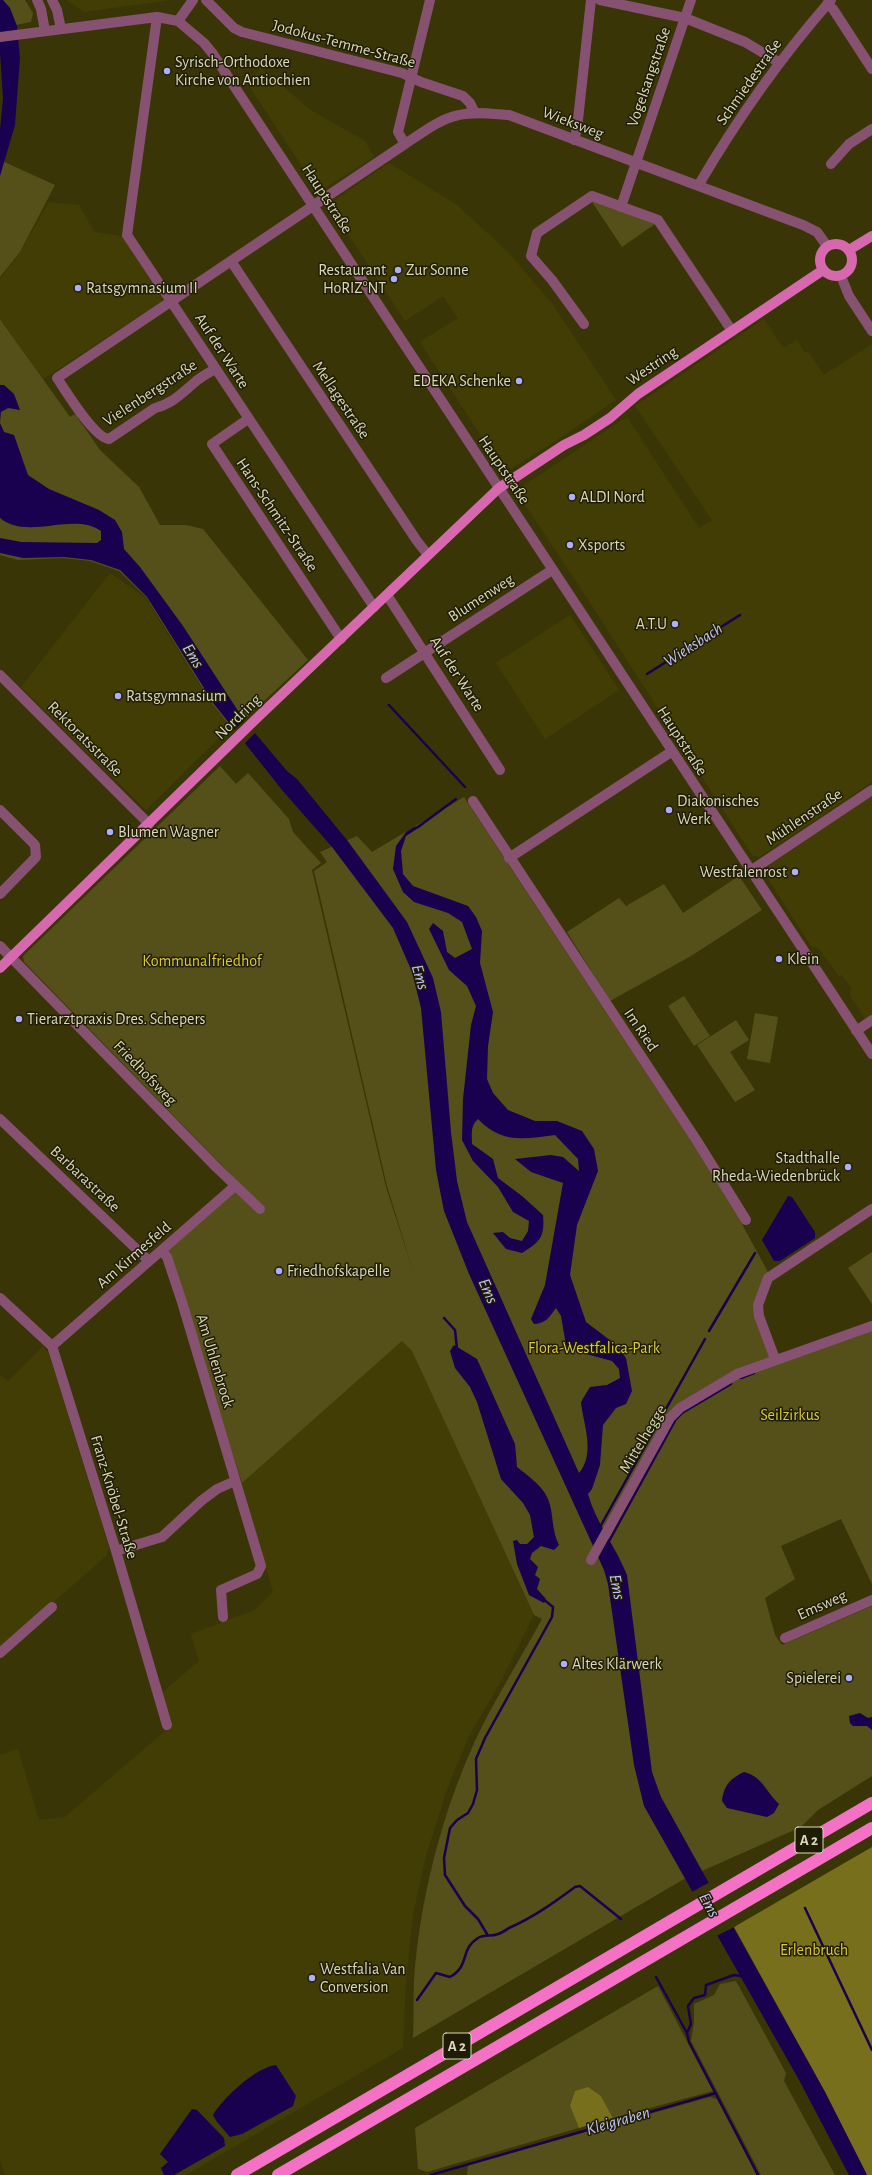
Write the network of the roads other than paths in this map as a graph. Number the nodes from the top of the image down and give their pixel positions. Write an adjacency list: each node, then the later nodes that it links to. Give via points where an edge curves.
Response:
1 (38, 0): 14 (street)
2 (52, 0): 13 (street)
3 (193, 0): 12 (street)
4 (206, 0): 18 (street, Jodokus-Temme-Straße, via 234,28 242,32)
5 (430, 0): 18 (street)
6 (591, 0): 21 (street)
7 (600, 0): 11 (street)
8 (691, 0): 11 (street, Vogelsangstraße)
9 (829, 2): 16 (street, Schmiedestraße); 17 (street)
10 (157, 17): 12 (street, Hauptstraße); 13 (street, Hauptstraße); 34 (street, Auf der Warte, via 127,235)
11 (685, 18): 16 (street, via 740,40); 23 (street, Vogelsangstraße)
12 (178, 21): 26 (street, Hauptstraße, via 213,54)
13 (61, 29): 14 (street, Hauptstraße)
14 (45, 31): 15 (street, Hauptstraße)
15 (0, 37)
16 (780, 63): 25 (street, Schmiedestraße, via 716,155)
17 (872, 69)
18 (412, 77): 19 (street, Jodokus-Temme-Straße, via 463,96 470,102); 22 (street, via 398,132)
19 (475, 113): 21 (street, Wieksweg, via 509,115); 22 (street, Wieksweg, via 444,120)
20 (872, 129): 24 (street, via 849,144)
21 (574, 140): 23 (street, Wieksweg)
22 (405, 144): 26 (street, Wieksweg)
23 (636, 163): 25 (street, Wieksweg); 27 (street, Vogelsangstraße)
24 (831, 164)
25 (698, 186): 29 (street, Wieksweg, via 803,225 817,232)
26 (314, 205): 31 (street, Wieksweg); 41 (street, Hauptstraße)
27 (621, 206): 35 (street, via 592,196 537,233 533,245 532,256); 36 (street, via 658,220)
28 (872, 236): 30 (main road)
29 (827, 246): 30 (main road, via 839,244); 32 (main road, via 820,257)
30 (849, 250): 33 (main road, via 853,262 851,268)
31 (231, 261): 34 (street, Wieksweg); 42 (street, Mellagestraße)
32 (823, 270): 33 (main road, via 834,276); 36 (main road, Westring)
33 (841, 276): 37 (street, via 849,296)
34 (171, 302): 38 (street, Auf der Warte); 39 (street, Wieksweg)
35 (584, 324)
36 (732, 331): 41 (main road, Westring, via 638,394 610,418)
37 (872, 331)
38 (215, 369): 39 (street, Vielenbergstraße, via 193,383 186,391 109,439 100,436); 40 (street, Auf der Warte)
39 (58, 378)
40 (248, 419): 45 (street, Auf der Warte); 46 (street, Hans-Schmitz-Straße, via 212,444)
41 (499, 488): 42 (main road, Nordring); 43 (street, Hauptstraße)
42 (428, 555): 44 (main road, Nordring)
43 (552, 570): 47 (street, Blumenweg); 50 (street, Hauptstraße)
44 (387, 595): 45 (main road, Nordring); 47 (street, Auf der Warte)
45 (374, 607): 46 (main road, Nordring)
46 (341, 639): 55 (main road, Nordring)
47 (426, 653): 48 (street, Blumenweg); 51 (street, Auf der Warte)
48 (386, 678)
49 (2, 682): 55 (street, Rektoratsstraße)
50 (671, 752): 56 (street); 57 (street, Hauptstraße)
51 (500, 770)
52 (872, 790): 57 (street, Mühlenstraße)
53 (472, 801): 56 (street, Im Ried)
54 (0, 810): 58 (street, via 35,845 36,857)
55 (149, 824): 60 (main road, Nordring)
56 (509, 858): 69 (street, Im Ried)
57 (752, 870): 63 (street, Hauptstraße)
58 (0, 894)
59 (0, 946): 60 (street, Friedhofsweg)
60 (12, 957): 61 (main road, Nordring); 66 (street, Friedhofsweg)
61 (0, 968)
62 (872, 1020): 63 (street)
63 (856, 1030): 64 (street, Hauptstraße)
64 (872, 1054)
65 (0, 1119): 71 (street, Barbarastraße)
66 (235, 1186): 67 (street, Friedhofsweg); 70 (street, Am Kirmesfeld)
67 (260, 1209)
68 (872, 1209): 75 (street, via 768,1278 758,1305 759,1316)
69 (746, 1220)
70 (162, 1251): 71 (street, Am Kirmesfeld); 76 (street, Am Uhlenbrock, via 167,1257 177,1287)
71 (149, 1261): 74 (street, Am Kirmesfeld)
72 (0, 1298): 74 (street, Franz-Knöbel-Straße)
73 (872, 1326): 75 (street, Mittelhegge)
74 (52, 1346): 77 (street, Franz-Knöbel-Straße)
75 (776, 1359): 78 (street, Mittelhegge, via 737,1374 680,1408 670,1418)
76 (235, 1481): 77 (street, via 200,1501 162,1537); 81 (street, Am Uhlenbrock, via 261,1566 257,1574 221,1590)
77 (116, 1551): 84 (street, Franz-Knöbel-Straße)
78 (591, 1560)
79 (872, 1600): 82 (street, Emsweg)
80 (52, 1607): 83 (street)
81 (223, 1617)
82 (785, 1638)
83 (0, 1653)
84 (167, 1725)
85 (872, 1803): 87 (highway, A 2)
86 (872, 1828): 88 (highway, A 2)
87 (237, 2175)
88 (278, 2175)

